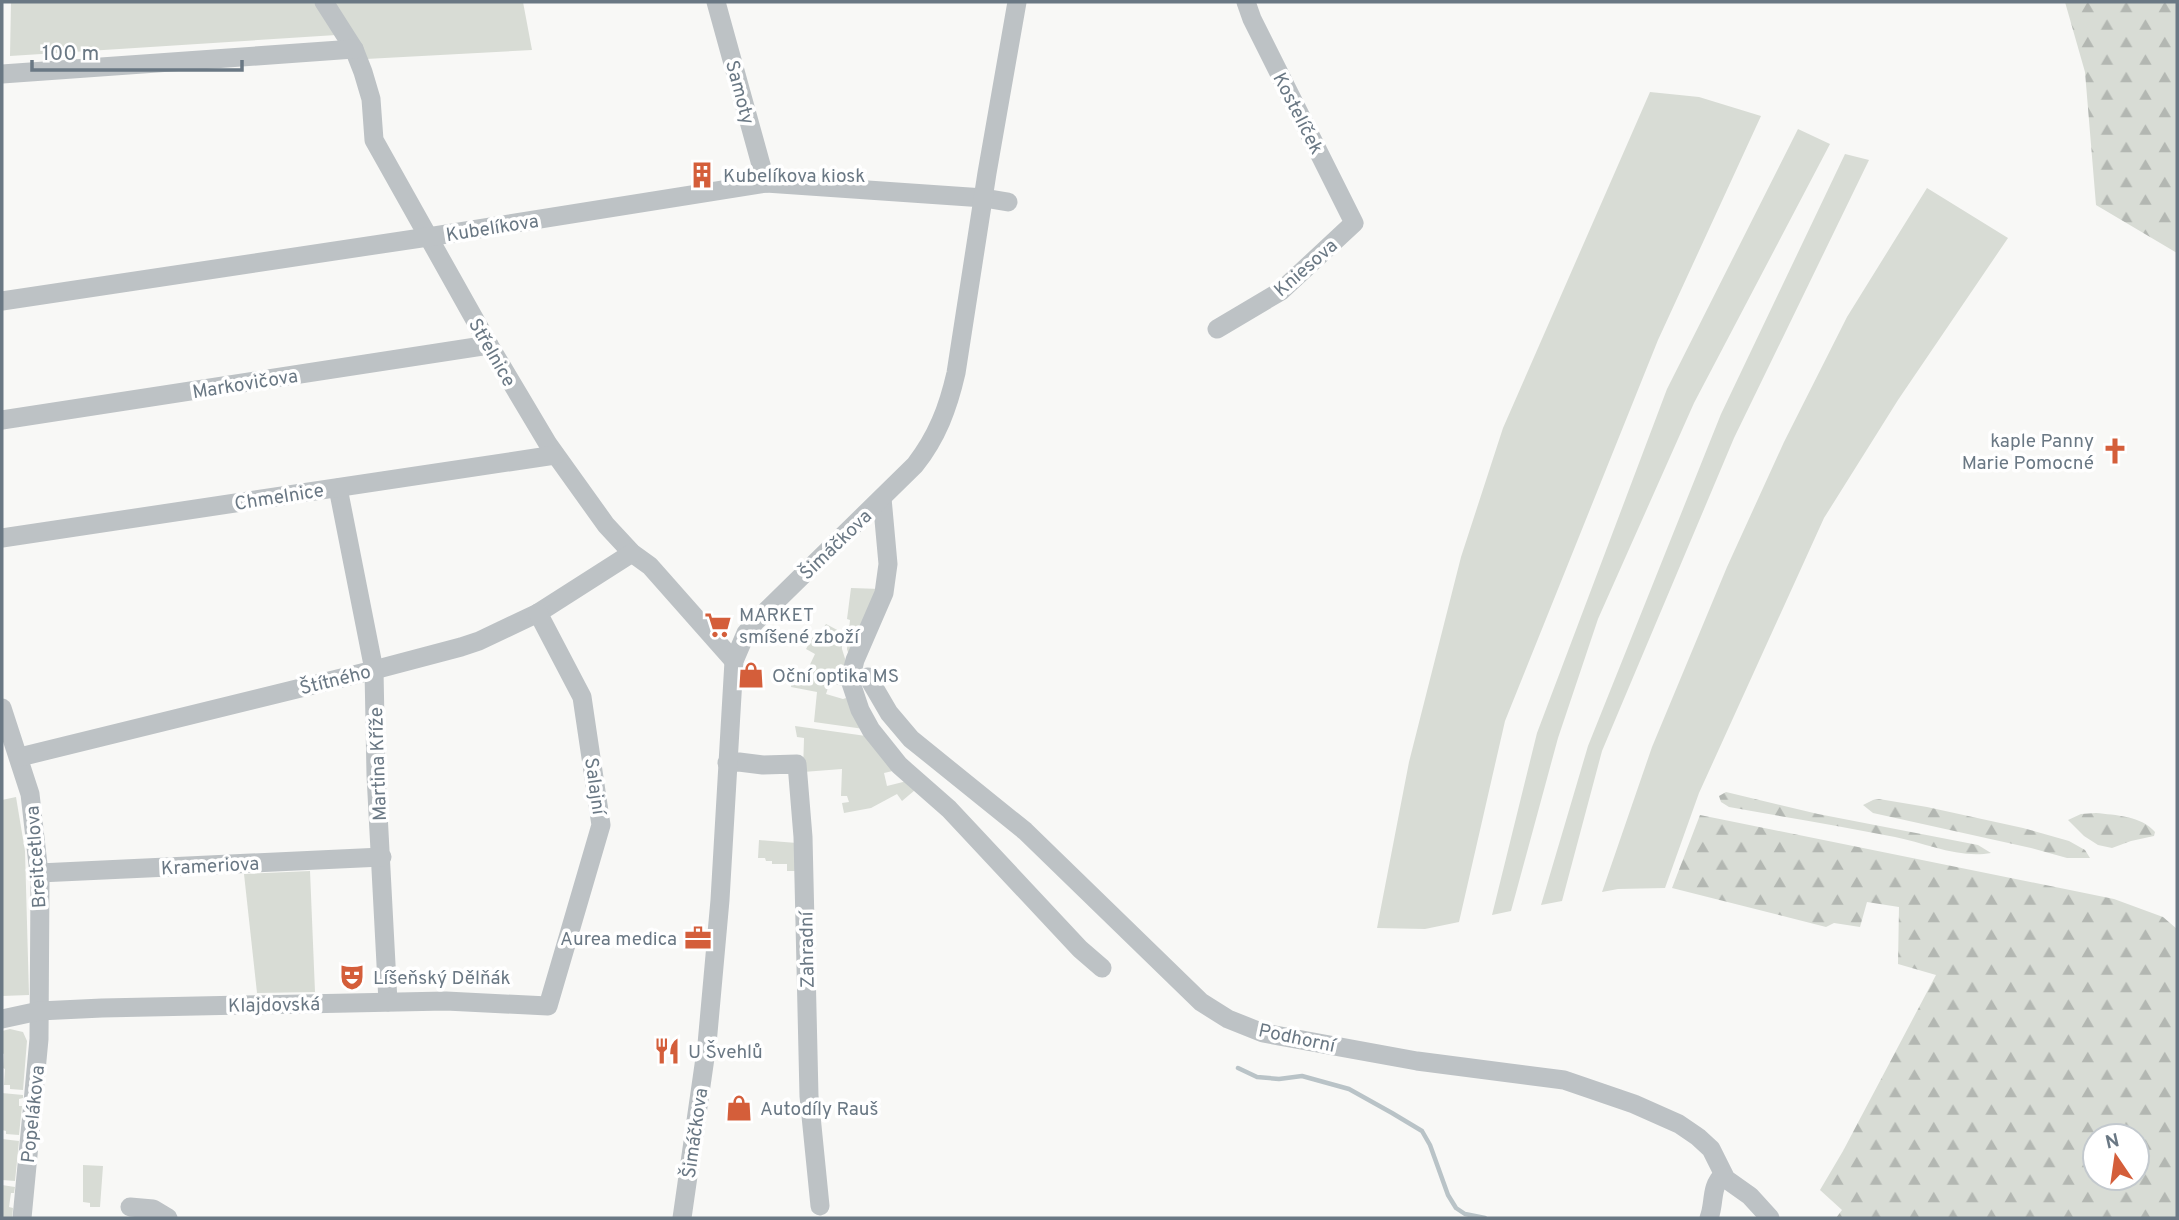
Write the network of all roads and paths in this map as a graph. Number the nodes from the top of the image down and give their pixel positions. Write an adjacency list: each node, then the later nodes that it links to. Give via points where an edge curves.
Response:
1 (324, 2): 5 (street, Střelnice)
2 (716, 2): 7 (street, Samoty)
3 (1017, 2): 8 (street, Šimáčkova)
4 (1246, 2): 10 (street, Kostelíček)
5 (354, 49): 6 (street); 11 (street, Střelnice, via 371,99 373,140)
6 (2, 75)
7 (766, 183): 8 (street, Kubelíkova); 11 (street, Kubelíkova)
8 (984, 198): 9 (street, Kubelíkova); 18 (street, Šimáčkova, via 949,401 930,445)
9 (1008, 202)
10 (1354, 223): 13 (street, Kniesova, via 1282,290)
11 (428, 237): 12 (street, Kubelíkova); 14 (street, Střelnice)
12 (2, 301)
13 (1217, 329)
14 (489, 345): 15 (street, Markovičova); 16 (street, Střelnice)
15 (2, 420)
16 (555, 455): 17 (street, Chmelnice); 20 (street, Střelnice)
17 (338, 488): 19 (street, Chmelnice); 23 (street, Martina Kříže)
18 (882, 498): 22 (street, Šimáčkova, via 756,621); 30 (street, via 888,564 884,593 850,680 860,710 899,765 949,809)
19 (2, 538)
20 (632, 553): 21 (street, Štítného); 22 (street, Střelnice, via 650,566)
21 (538, 612): 23 (street, Štítného, via 479,640); 32 (street, Salajní, via 583,697 601,825)
22 (734, 661): 27 (street, Šimáčkova)
23 (374, 670): 26 (street, Štítného); 28 (street, Martina Kříže)
24 (868, 677): 35 (street, Podhorní, via 911,739 1025,831 1201,1002 1228,1018 1263,1033 1570,1082 1679,1124 1708,1146)
25 (2, 708): 26 (street, Breitcetlova)
26 (20, 757): 29 (street, Breitcetlova, via 30,794)
27 (727, 763): 36 (street, Zahradní, via 797,764 809,1096); 40 (street, Šimáčkova, via 707,1044)
28 (382, 857): 29 (street, Krameriova); 31 (street, Martina Kříže)
29 (39, 873): 33 (street, Breitcetlova)
30 (1102, 968)
31 (388, 1002): 32 (street, Klajdovská); 33 (street, Klajdovská)
32 (548, 1006)
33 (39, 1011): 34 (street, Klajdovská); 38 (street, Popelákova)
34 (2, 1019)
35 (1723, 1175): 41 (street, via 1715,1185); 42 (street, Podhorní)
36 (820, 1206)
37 (130, 1207): 39 (street, via 153,1209)
38 (22, 1218)
39 (168, 1218)
40 (682, 1218)
41 (1709, 1218)
42 (1770, 1218)

